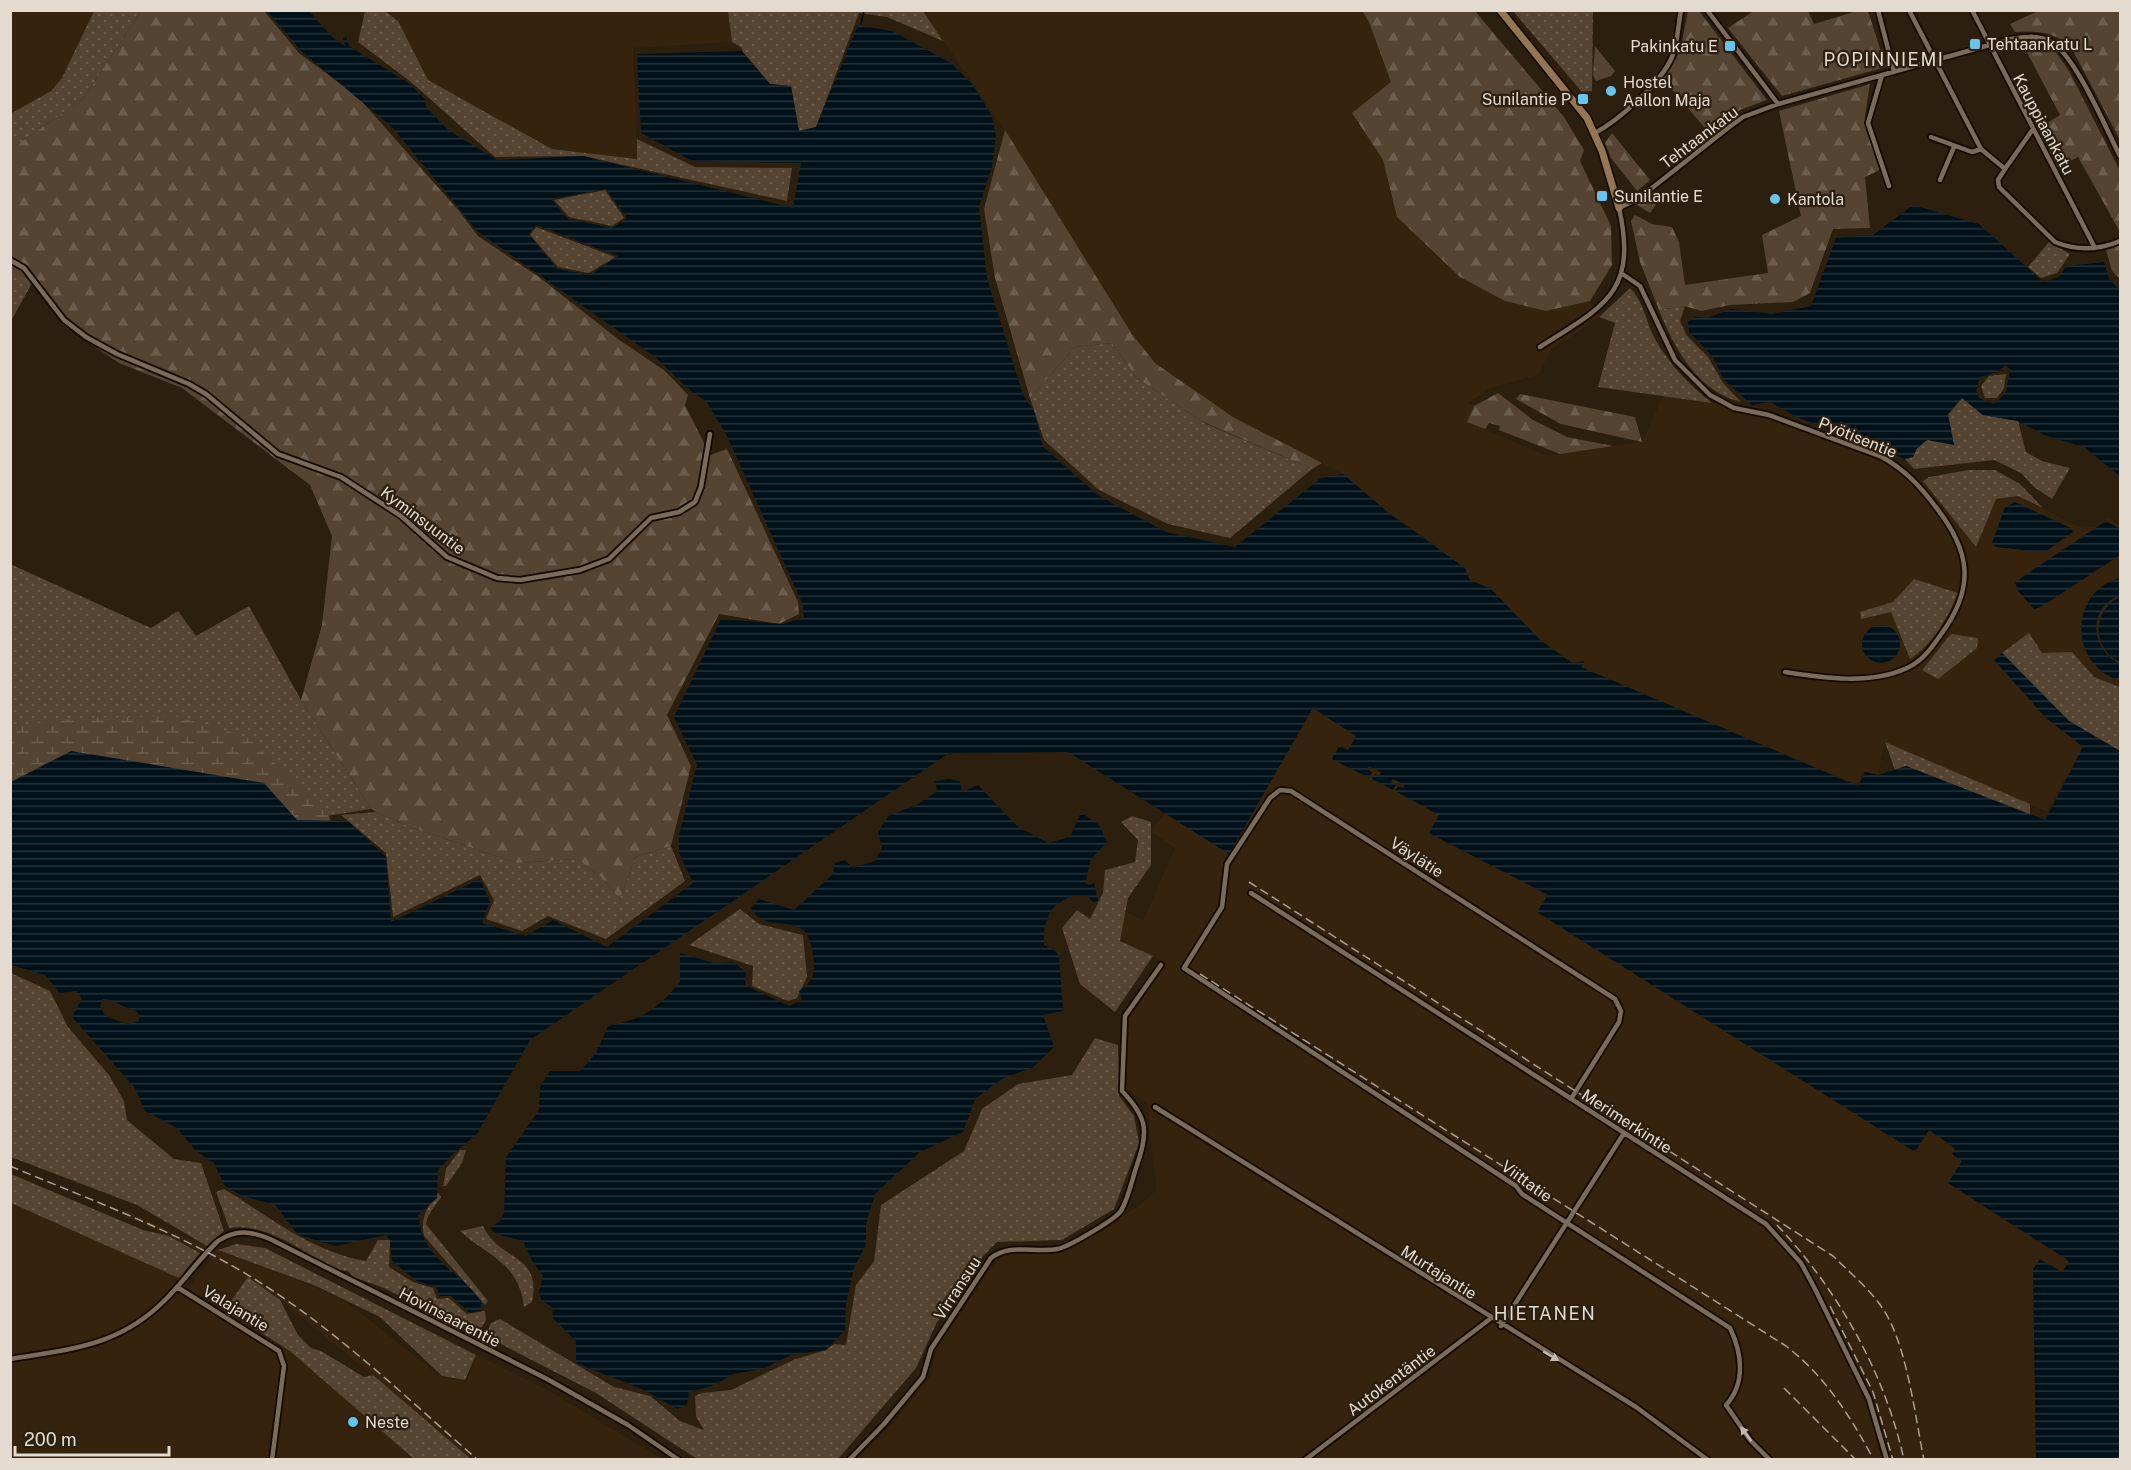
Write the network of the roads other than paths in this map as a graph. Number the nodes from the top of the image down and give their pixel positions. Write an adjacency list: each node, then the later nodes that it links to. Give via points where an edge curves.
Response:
1 (1500, 10): 13 (street, via 1577,103)
2 (1681, 10): 13 (street, via 1676,44 1662,74)
3 (1707, 10): 11 (street)
4 (1878, 10): 9 (street)
5 (1909, 10): 8 (street)
6 (1972, 10): 7 (street, Kauppiaankatu)
7 (1988, 45): 8 (street, Tehtaankatu); 12 (street, Kauppiaankatu); 17 (street, Tehtaankatu, via 2035,37 2058,46 2070,60)
8 (1934, 61): 9 (street, Tehtaankatu); 16 (street)
9 (1894, 72): 10 (street, Tehtaankatu)
10 (1882, 75): 11 (street, Tehtaankatu); 20 (street, via 1868,123)
11 (1778, 104): 21 (street, Tehtaankatu, via 1743,117 1638,199)
12 (2033, 129): 18 (street); 23 (street, Kauppiaankatu)
13 (1595, 133): 21 (street)
14 (1931, 137): 15 (street)
15 (1954, 147): 16 (street, via 1972,152); 19 (street)
16 (1981, 149): 18 (street)
17 (2121, 156)
18 (2005, 169): 23 (street, via 1998,180 1999,187 2047,235 2065,246)
19 (1940, 180)
20 (1889, 186)
21 (1619, 208): 25 (street, via 1625,241)
22 (2121, 241): 23 (street)
23 (2095, 248)
24 (10, 260): 27 (street, Kyminsuuntie, via 24,268 64,320 86,337 189,384 278,454 350,482 401,516 447,557 497,578 520,580 599,563 609,559 651,518 679,512 695,502)
25 (1621, 273): 26 (street, via 1604,304); 28 (street, Pyötisentie, via 1640,286 1675,360 1710,396 1896,465 1921,487 1956,534 1965,568 1963,595 1948,625 1921,659 1905,669 1872,677)
26 (1540, 347)
27 (710, 434)
28 (1785, 672)
29 (1251, 893): 32 (street, Merimerkintie)
30 (1161, 964): 43 (street, Virransuu, via 1125,1016 1122,1091 1140,1113 1145,1141 1120,1212 1058,1250 1000,1250 991,1258 931,1349 923,1377)
31 (1184, 968): 32 (street, Väylätie, via 1222,907 1227,864 1270,798 1280,790 1291,791 1616,999 1621,1011 1619,1022); 35 (street, Viittatie)
32 (1571, 1099): 34 (street, Merimerkintie)
33 (1155, 1107): 38 (street, Murtajantie)
34 (1624, 1133): 35 (street); 47 (street, Merimerkintie, via 1766,1224 1801,1263 1869,1399)
35 (1567, 1223): 39 (street); 46 (street, Viittatie, one-way to 35, via 1750,1440 1726,1405 1734,1396 1741,1363 1730,1328)
36 (205, 1254): 37 (street, Valajantie); 42 (street, Hovinsaarentie, via 229,1234 245,1231 260,1235 556,1384)
37 (177, 1287): 40 (street, Valajantie, via 144,1319 120,1335 90,1345); 41 (street, Valajantie, via 279,1350 285,1366)
38 (1490, 1319): 39 (street, Murtajantie); 44 (street, Autokentäntie)
39 (1501, 1326): 45 (street, Murtajantie, one-way to 45, via 1636,1407)
40 (10, 1359)
41 (272, 1460)
42 (680, 1460)
43 (849, 1460)
44 (1305, 1460)
45 (1708, 1460)
46 (1770, 1460)
47 (1887, 1460)

